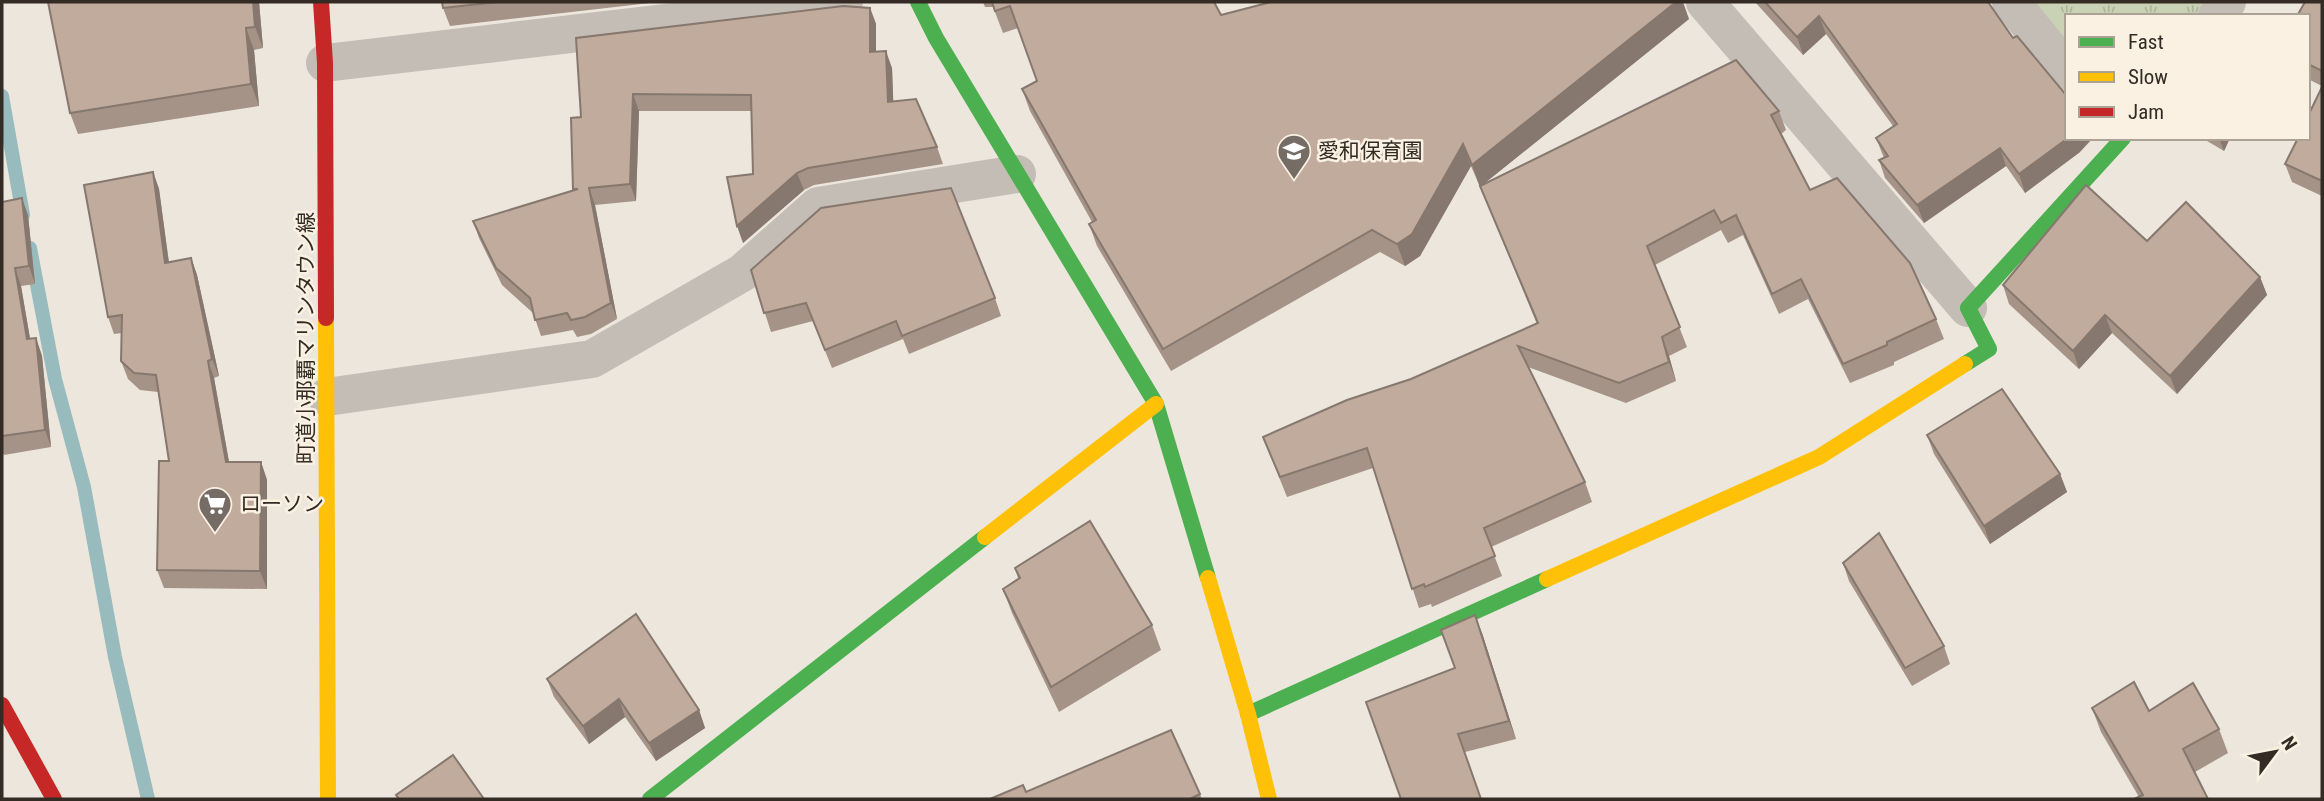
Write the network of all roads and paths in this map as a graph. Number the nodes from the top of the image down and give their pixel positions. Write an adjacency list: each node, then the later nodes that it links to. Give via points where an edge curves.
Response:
1 (321, 2): 6 (street, 町道小那覇マリンタウン線)
2 (844, 2): 6 (street)
3 (918, 2): 9 (street)
4 (1705, 2): 10 (street)
5 (2011, 2): 7 (street)
6 (325, 63): 11 (street, 町道小那覇マリンタウン線)
7 (2065, 69)
8 (2121, 140): 10 (street)
9 (1017, 174): 11 (street, via 818,206 742,273 592,359); 12 (street)
10 (1968, 308): 14 (street, via 1989,349 1819,457)
11 (327, 397): 16 (street, 町道小那覇マリンタウン線)
12 (1156, 404): 14 (street); 17 (street)
13 (2, 705): 15 (street)
14 (1248, 714): 18 (street)
15 (54, 799)
16 (328, 799)
17 (650, 799)
18 (1269, 799)

